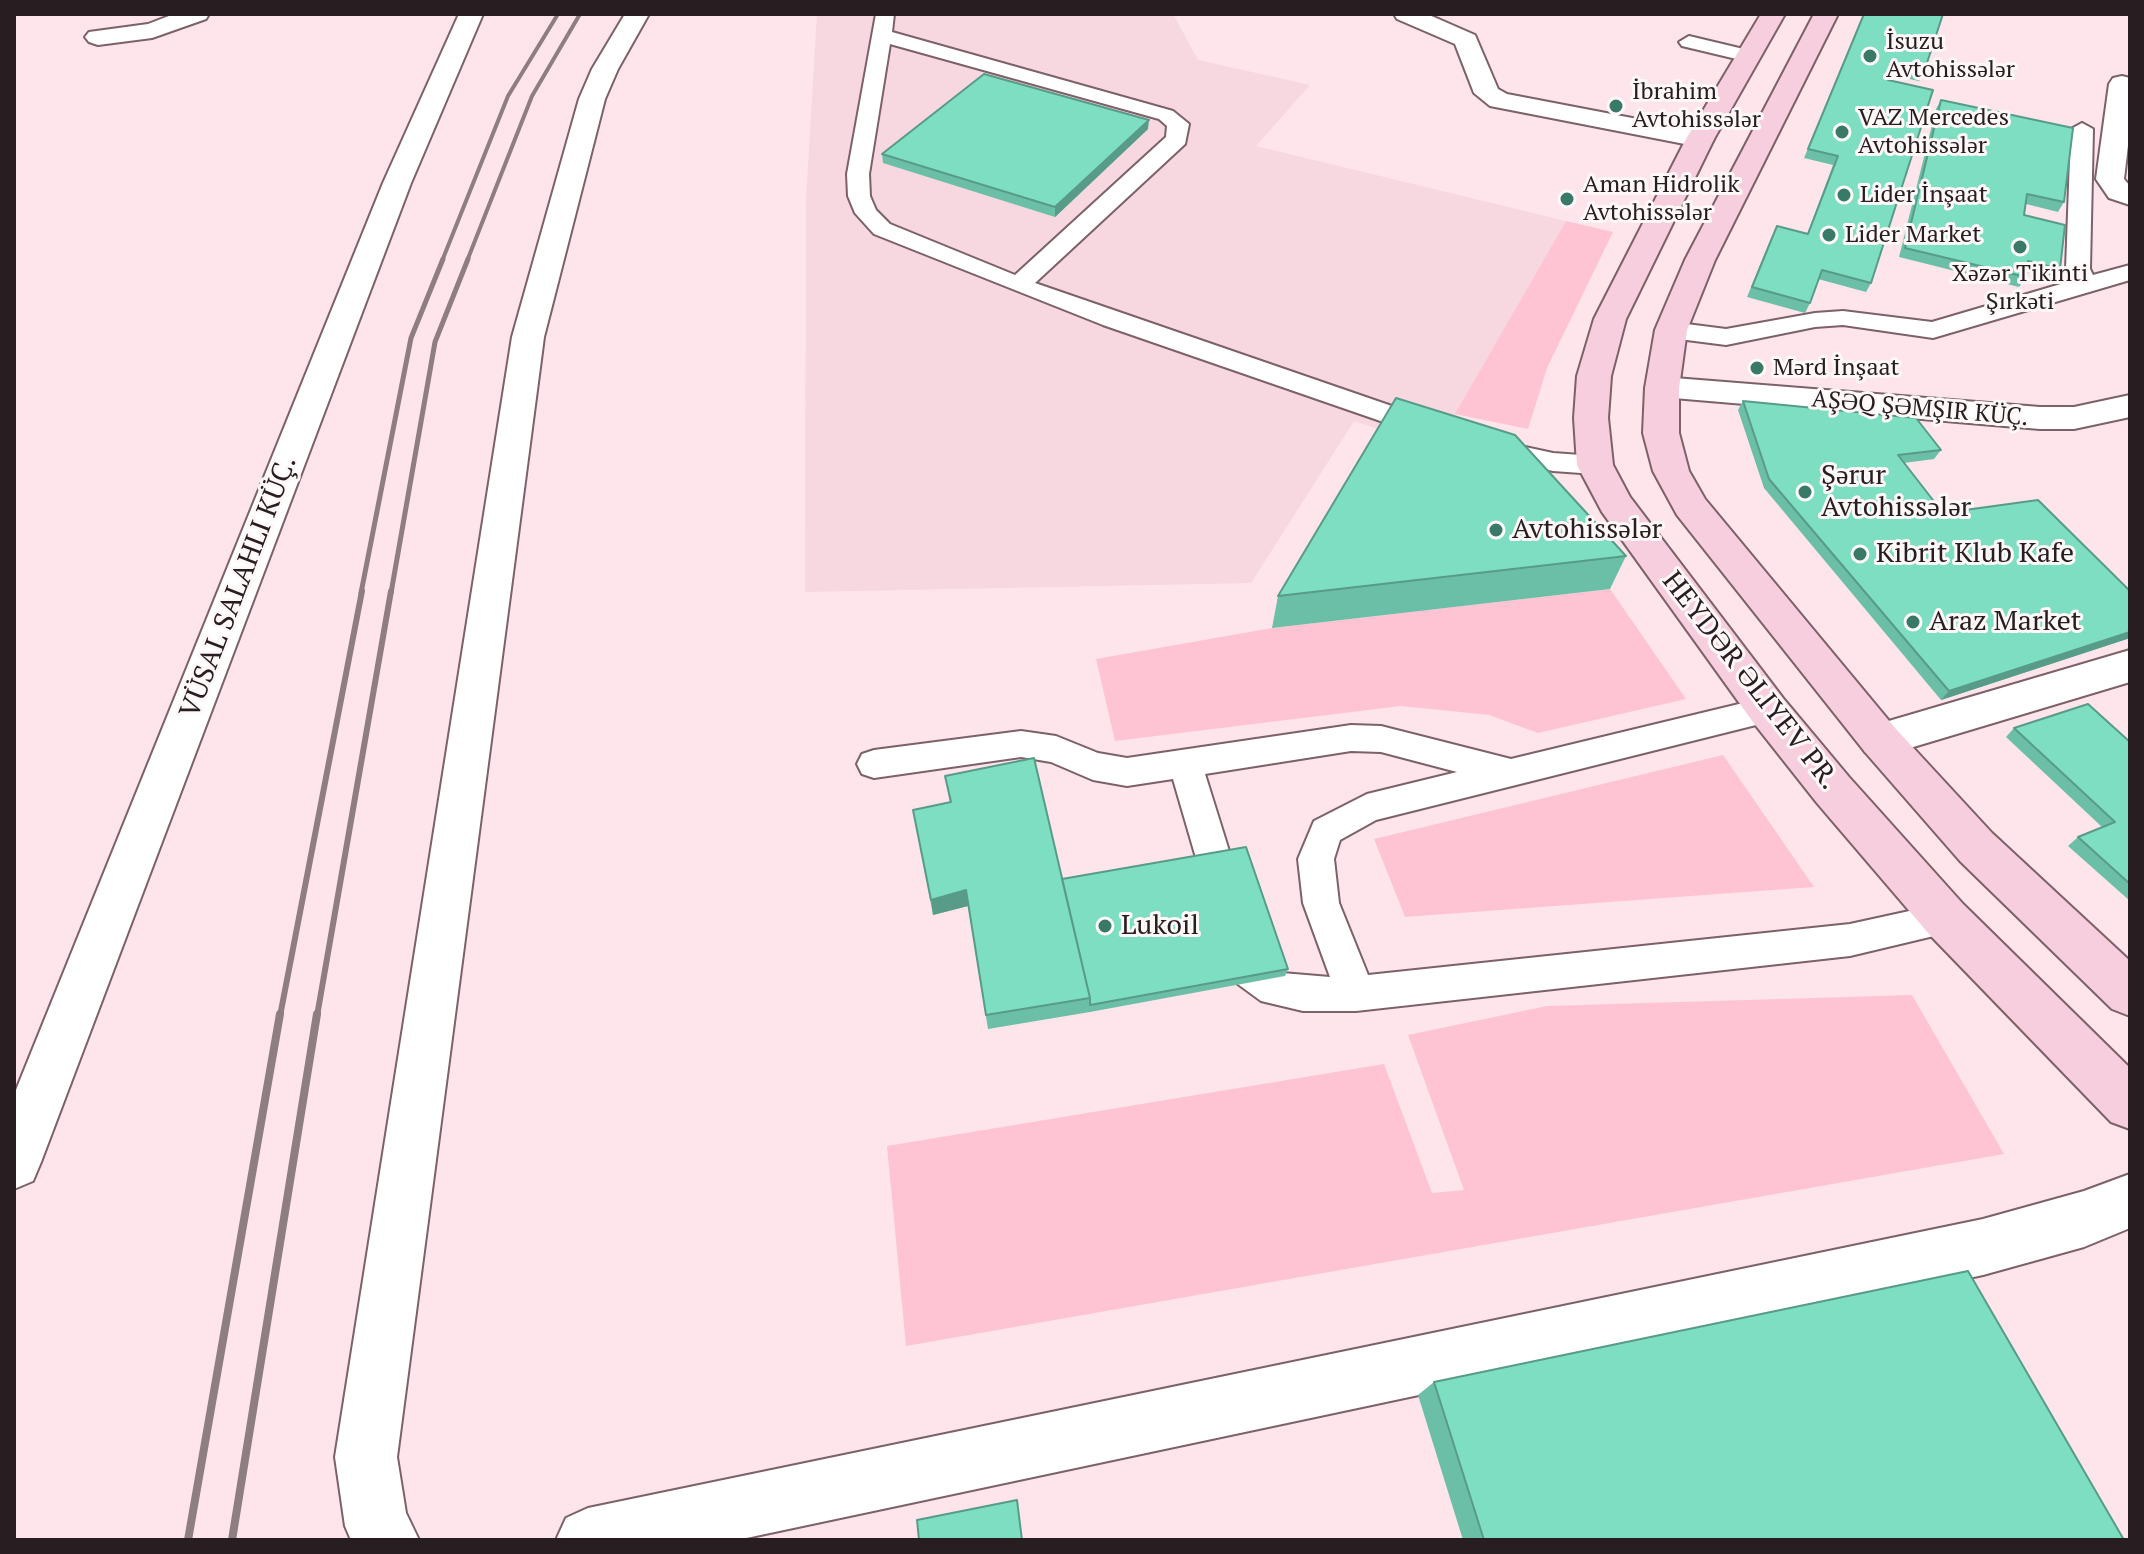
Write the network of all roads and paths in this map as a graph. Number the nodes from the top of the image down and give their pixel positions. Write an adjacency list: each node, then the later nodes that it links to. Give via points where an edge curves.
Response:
1 (197, 14): 8 (street, via 152,31)
2 (471, 14): 33 (street, via 397,183)
3 (637, 14): 35 (street, via 592,99 528,337 366,1457 377,1526)
4 (1773, 14): 9 (main road, HEYDƏR ƏLIYEV PR.)
5 (1826, 14): 18 (main road, via 1700,260)
6 (1402, 15): 13 (street, via 1466,40 1487,93 1499,100)
7 (882, 24): 16 (lane, via 858,174 866,213 882,229 905,240); 16 (lane, via 1166,115 1178,124 1177,139)
8 (98, 37)
9 (1749, 56): 10 (lane, via 1692,35); 13 (main road, HEYDƏR ƏLIYEV PR.)
10 (1681, 63)
11 (2122, 84): 14 (street, via 2110,179 2119,192)
12 (2082, 129): 17 (lane, via 2078,269)
13 (1700, 139): 21 (main road, HEYDƏR ƏLIYEV PR., via 1610,319 1594,376)
14 (2130, 196)
15 (2130, 272): 17 (lane)
16 (1018, 285): 21 (lane, via 1464,440 1520,456)
17 (2085, 285): 18 (lane, via 1933,330 1843,318 1726,337)
18 (1671, 330): 19 (main road)
19 (1662, 388): 20 (street, AŞƏQ ŞƏMŞIR KÜÇ., via 2040,418 2074,418); 23 (main road, via 1661,433 1671,471 1690,506)
20 (2130, 406)
21 (1595, 465): 24 (main road, HEYDƏR ƏLIYEV PR., via 1615,503)
22 (2130, 666): 25 (street)
23 (1843, 694): 24 (main road); 25 (main road)
24 (1768, 710): 28 (lane); 29 (main road, HEYDƏR ƏLIYEV PR.)
25 (1880, 740): 30 (main road, via 1976,847)
26 (1186, 763): 27 (lane, via 1127,772 1093,766 1056,749 1021,744); 28 (lane, via 1351,738 1381,739); 31 (lane, via 1248,970 1274,989)
27 (874, 764)
28 (1510, 772): 31 (lane, via 1367,808 1326,831 1316,859 1321,903)
29 (1946, 919): 31 (lane, via 1850,940); 32 (main road, HEYDƏR ƏLIYEV PR.)
30 (2130, 993)
31 (1356, 994)
32 (2130, 1104)
33 (14, 1162)
34 (2130, 1201): 36 (street, via 1983,1247)
35 (387, 1540)
36 (588, 1540)

